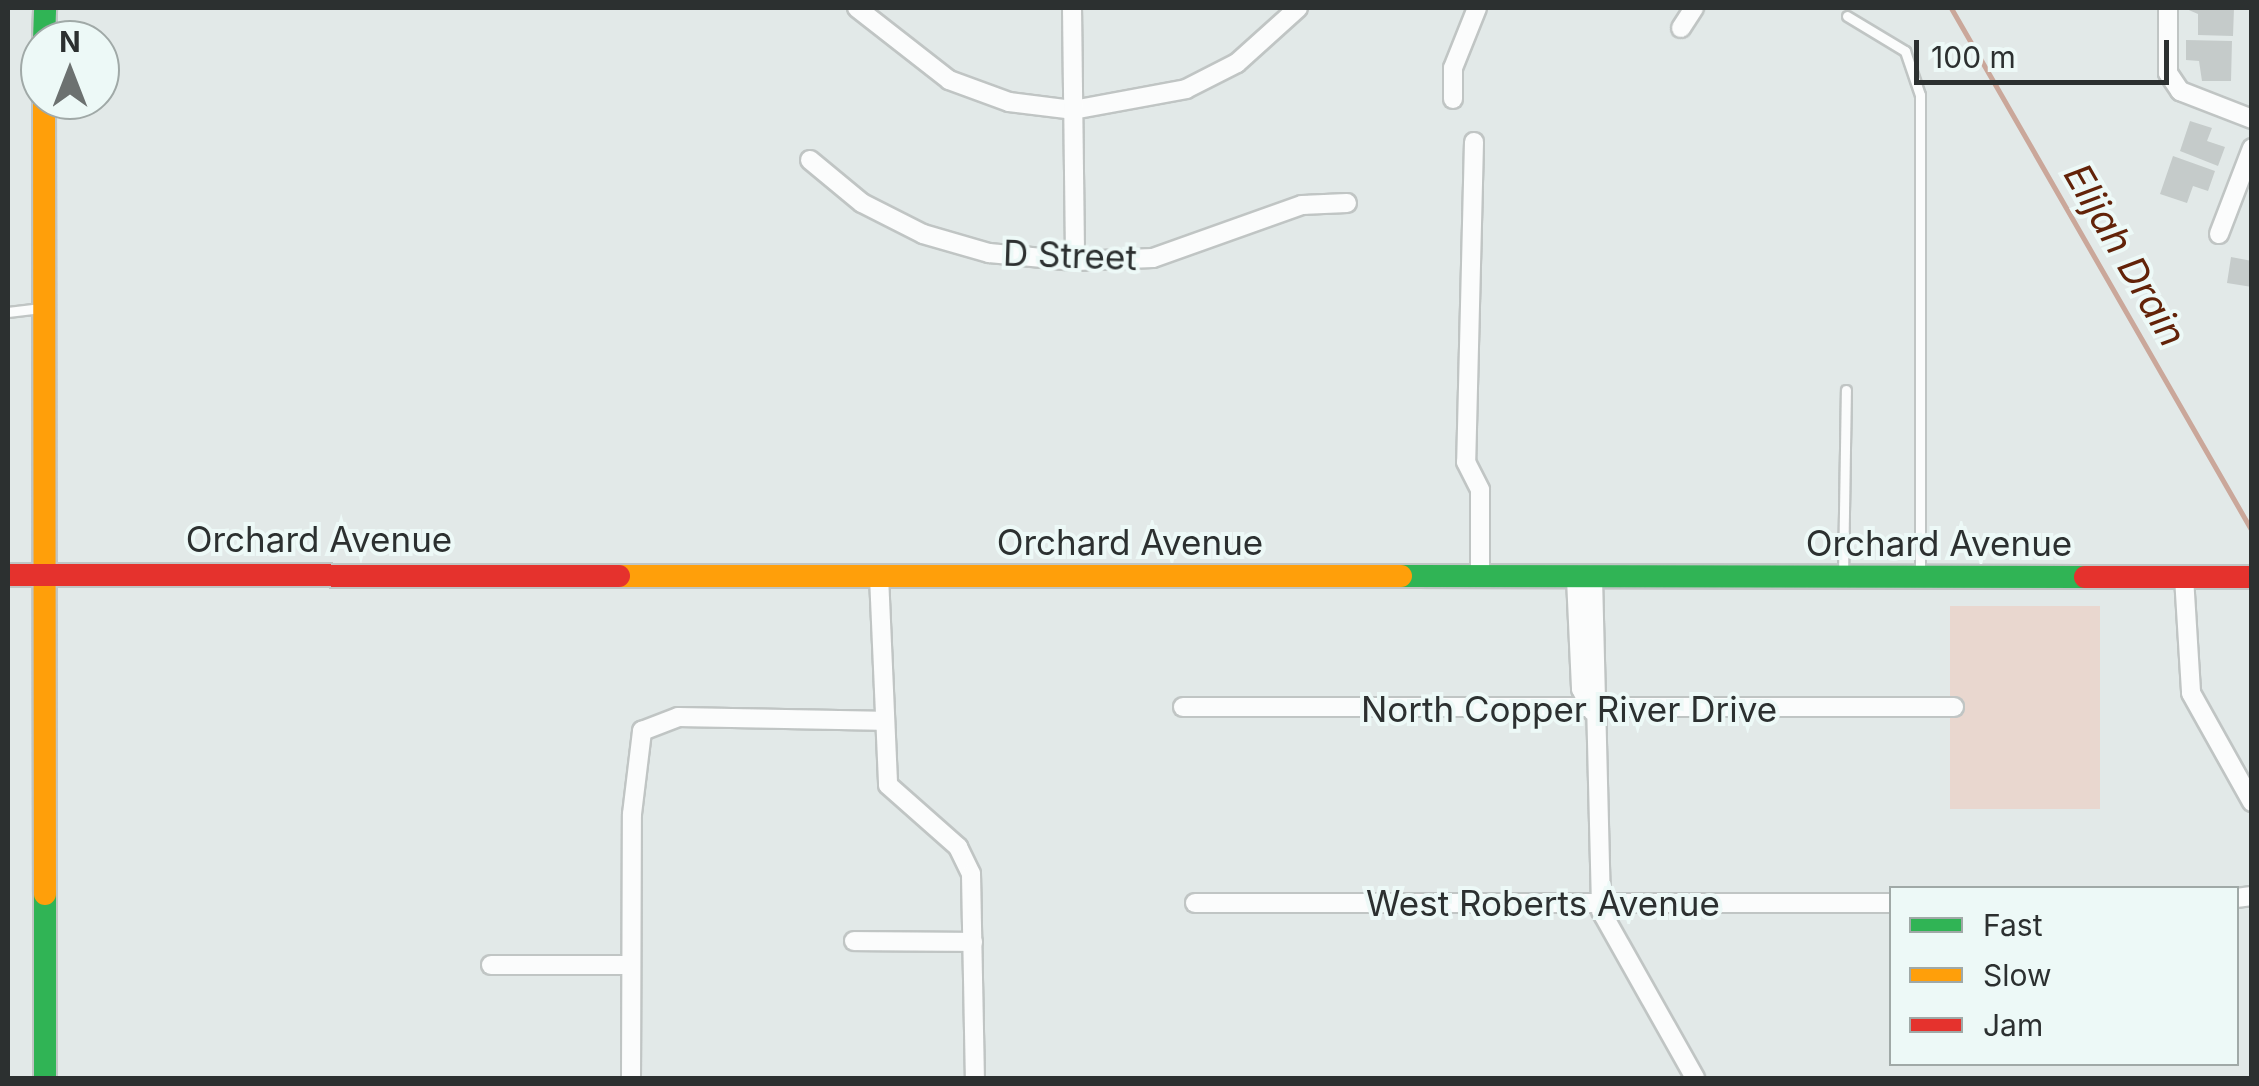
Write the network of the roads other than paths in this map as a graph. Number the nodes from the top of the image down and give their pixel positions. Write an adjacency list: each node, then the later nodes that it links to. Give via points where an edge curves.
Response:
1 (857, 8): 10 (street, via 949,80 1009,102)
2 (1072, 8): 10 (street)
3 (1298, 8): 10 (street, via 1237,63 1186,90)
4 (1478, 8): 9 (street, via 1453,68)
5 (1694, 8): 8 (street)
6 (2168, 8): 11 (street, via 2168,74 2180,92)
7 (1848, 16): 29 (lane, via 1906,51 1920,94)
8 (1682, 28)
9 (1453, 99)
10 (1073, 110): 18 (street)
11 (2252, 119)
12 (44, 120): 19 (street)
13 (1474, 142): 27 (street, via 1466,462 1480,490)
14 (2252, 148): 17 (street)
15 (810, 160): 18 (street, D Street, via 862,203 923,234 989,253)
16 (1347, 203): 18 (street, D Street, via 1302,205 1153,258)
17 (2219, 234)
18 (1074, 261)
19 (44, 308): 20 (lane); 23 (street)
20 (8, 312)
21 (1846, 390): 30 (lane)
22 (8, 575): 23 (street, Orchard Avenue)
23 (44, 575): 24 (street, Orchard Avenue); 43 (street)
24 (879, 576): 27 (street, Orchard Avenue); 34 (street)
25 (2184, 577): 26 (street, Orchard Avenue); 29 (street, Orchard Avenue); 35 (street, via 2191,693)
26 (2252, 577)
27 (1480, 578): 28 (street, Orchard Avenue)
28 (1584, 578): 30 (street, Orchard Avenue); 33 (street, via 1582,689)
29 (1920, 578): 30 (street, Orchard Avenue)
30 (1843, 579)
31 (1954, 706): 33 (street, North Copper River Drive)
32 (1184, 708): 33 (street, North Copper River Drive)
33 (1592, 711): 38 (street)
34 (879, 721): 40 (street, via 898,802 965,859); 42 (street, via 678,718 642,731)
35 (2252, 802)
36 (1195, 903): 38 (street, West Roberts Avenue)
37 (1889, 903): 38 (street, West Roberts Avenue)
38 (1601, 904): 46 (street)
39 (854, 941): 40 (street)
40 (973, 942): 45 (street)
41 (491, 965): 42 (street)
42 (629, 965): 44 (street)
43 (45, 1078)
44 (631, 1078)
45 (974, 1078)
46 (1691, 1078)

